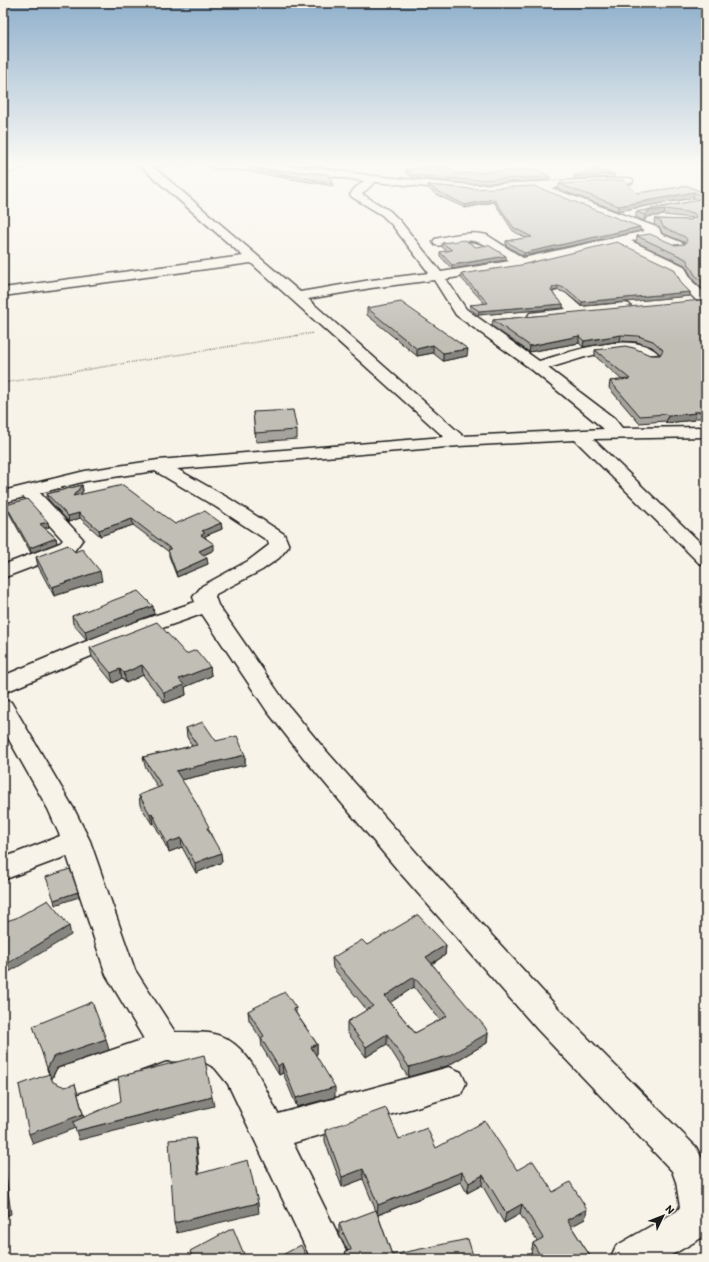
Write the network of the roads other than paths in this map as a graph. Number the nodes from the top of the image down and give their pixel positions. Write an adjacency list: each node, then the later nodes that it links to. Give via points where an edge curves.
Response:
1 (212, 224): 8 (street)
2 (397, 224): 10 (street)
3 (647, 224): 4 (street, via 656,232)
4 (651, 234): 5 (street); 7 (street)
5 (618, 240): 9 (street); 12 (street, via 678,269)
6 (439, 242): 9 (street, via 465,237 483,238)
7 (679, 246)
8 (252, 259): 13 (street); 15 (street)
9 (520, 262): 10 (street)
10 (438, 276): 15 (street); 22 (street, via 461,312)
11 (706, 283): 12 (street)
12 (688, 284): 16 (street)
13 (3, 292)
14 (559, 295): 19 (street)
15 (297, 297): 28 (street)
16 (704, 301): 17 (street)
17 (687, 302)
18 (640, 306): 19 (street)
19 (578, 312): 20 (street)
20 (523, 317)
21 (499, 320): 22 (street)
22 (475, 322): 24 (street)
23 (653, 357): 24 (street, via 638,348 624,346)
24 (536, 366): 26 (street, via 608,422)
25 (706, 432): 26 (street)
26 (617, 433): 27 (street)
27 (579, 435): 28 (street); 32 (street)
28 (459, 441): 29 (street)
29 (158, 465): 30 (street, via 85,476); 34 (street, via 277,538 279,546 268,557 209,590 204,597)
30 (27, 490): 31 (street); 33 (street, via 73,539 67,547)
31 (3, 497)
32 (706, 559)
33 (3, 572)
34 (207, 605): 35 (street, via 126,633); 44 (street, via 275,705 312,751 548,1019 684,1159 694,1180 699,1212 690,1224)
35 (3, 685)
36 (3, 708): 37 (street, via 61,809)
37 (76, 841): 38 (street); 39 (street, via 121,976)
38 (3, 869)
39 (166, 1046): 40 (street); 42 (street, via 210,1048 227,1056 240,1073)
40 (69, 1080)
41 (449, 1083): 42 (street)
42 (269, 1133): 43 (street)
43 (331, 1259)
44 (629, 1259)

